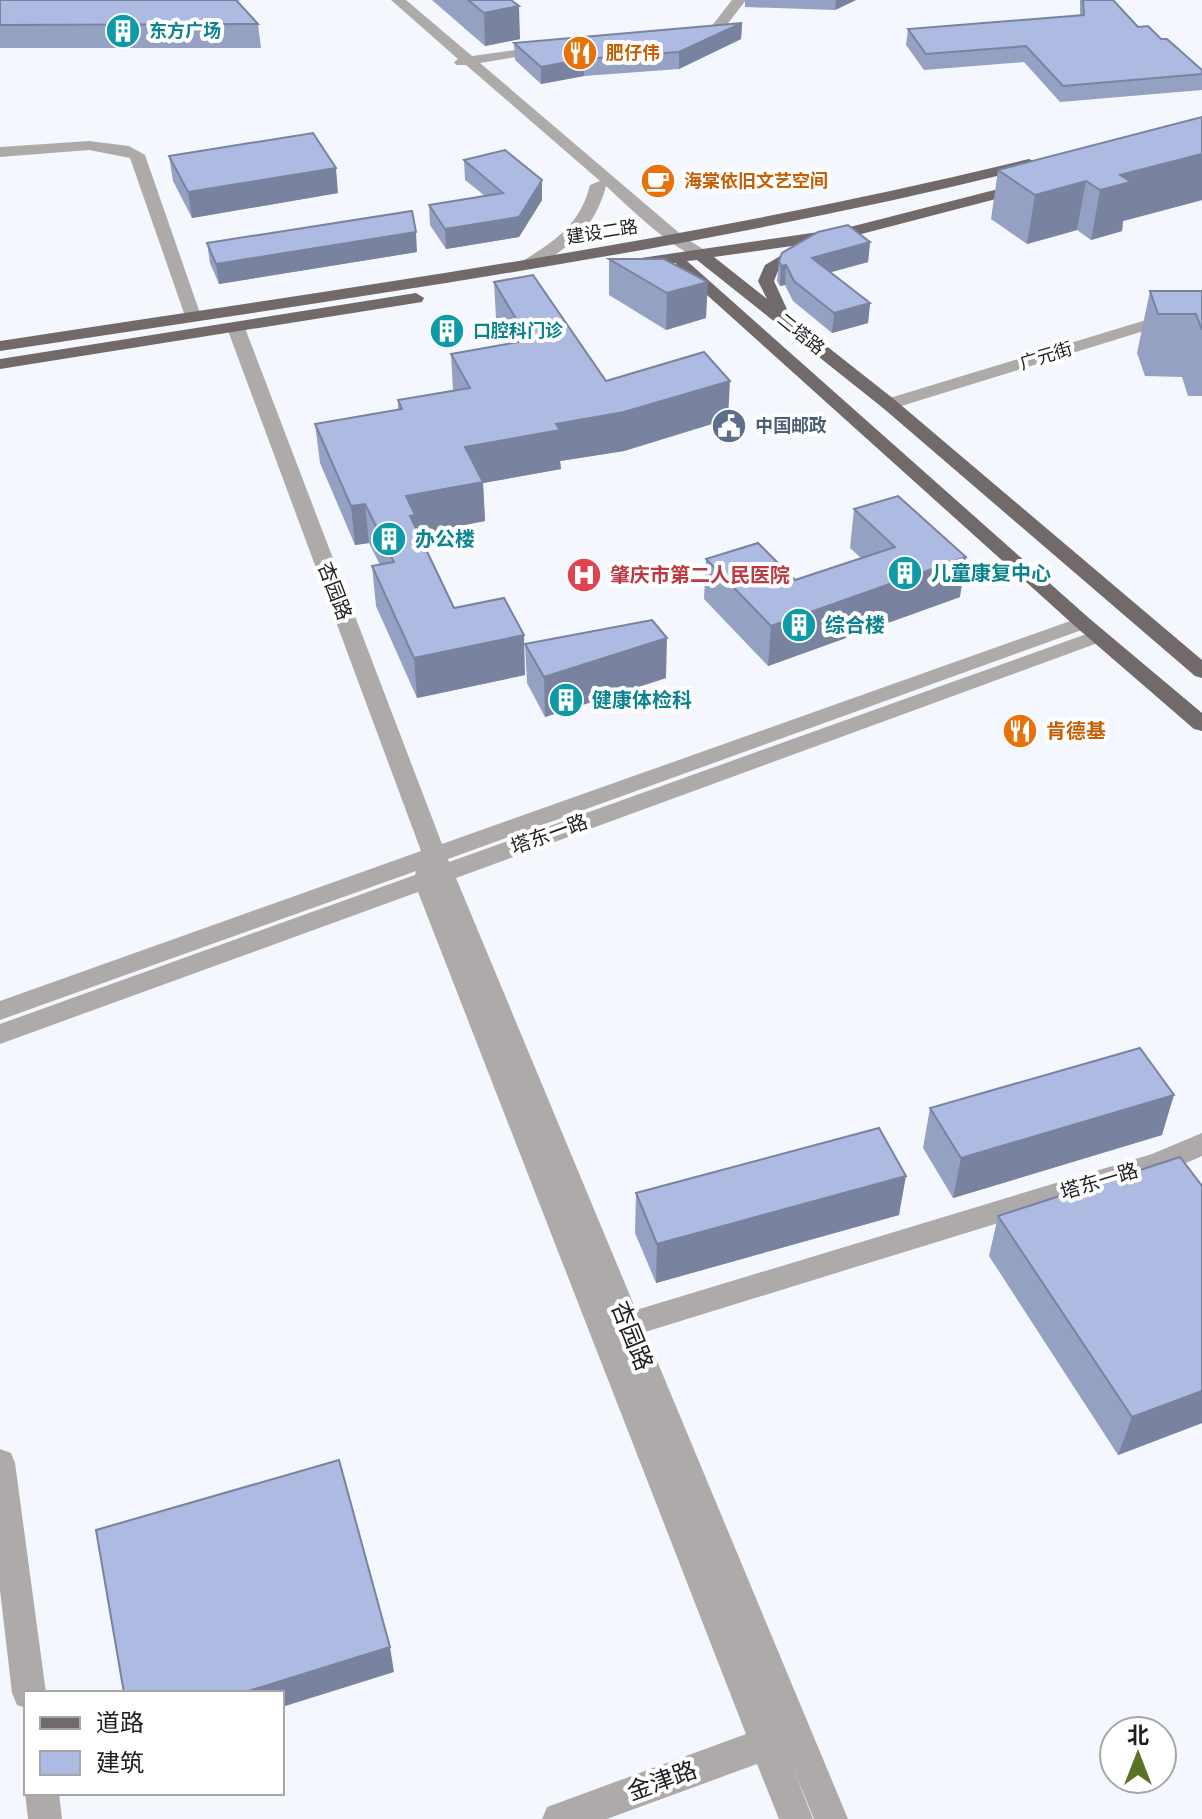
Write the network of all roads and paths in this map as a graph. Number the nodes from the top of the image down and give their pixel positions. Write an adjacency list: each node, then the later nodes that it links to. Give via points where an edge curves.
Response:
1 (380, 0): 6 (street, 二塔路)
2 (398, 0): 6 (street, 二塔路)
3 (739, 0): 4 (street, via 711,36)
4 (681, 38)
5 (561, 47): 6 (street)
6 (462, 62): 10 (street, 二塔路); 14 (street, 二塔路)
7 (0, 152): 24 (street, via 104,145 137,155)
8 (1051, 158): 11 (main road, 建设二路)
9 (1037, 184): 12 (main road, 建设二路)
10 (598, 185): 15 (street, 二塔路); 18 (street, via 585,224)
11 (901, 198): 12 (main road, via 900,204); 14 (main road, 建设二路)
12 (917, 214): 13 (main road, 建设二路)
13 (846, 233): 16 (main road, 建设二路); 25 (main road, via 799,250 771,268 766,281)
14 (678, 240): 15 (main road, 建设二路); 16 (street, 二塔路)
15 (657, 243): 17 (street, 二塔路); 18 (main road, 建设二路)
16 (700, 254): 17 (main road, 建设二路); 25 (main road, 二塔路)
17 (675, 258): 19 (main road, 建设二路); 22 (main road, 二塔路)
18 (527, 265): 24 (main road, 建设二路)
19 (601, 268): 20 (main road); 26 (main road, 建设二路)
20 (658, 280)
21 (682, 288): 22 (main road)
22 (728, 308): 30 (main road, 二塔路)
23 (1202, 308): 29 (street, 广元街)
24 (193, 316): 27 (main road, 建设二路)
25 (787, 322): 29 (main road, 二塔路)
26 (236, 328): 28 (main road, 建设二路); 33 (street, 杏园路)
27 (0, 346)
28 (0, 364)
29 (889, 404): 31 (main road, 二塔路)
30 (1091, 630): 32 (main road, 二塔路); 33 (street, 塔东一路)
31 (1202, 671)
32 (1202, 724)
33 (433, 868): 34 (street, 塔东一路, via 334,893); 35 (street, 塔东一路); 37 (street, 杏园路); 40 (street, 杏园路)
34 (0, 1011)
35 (0, 1034)
36 (1202, 1144): 37 (street, 塔东一路, via 1168,1173)
37 (628, 1325): 45 (street, 杏园路)
38 (0, 1463): 39 (street)
39 (29, 1691)
40 (766, 1744): 43 (street, 金津路); 44 (street, 杏园路)
41 (42, 1795): 42 (street)
42 (45, 1819)
43 (559, 1819)
44 (796, 1819)
45 (831, 1819)

